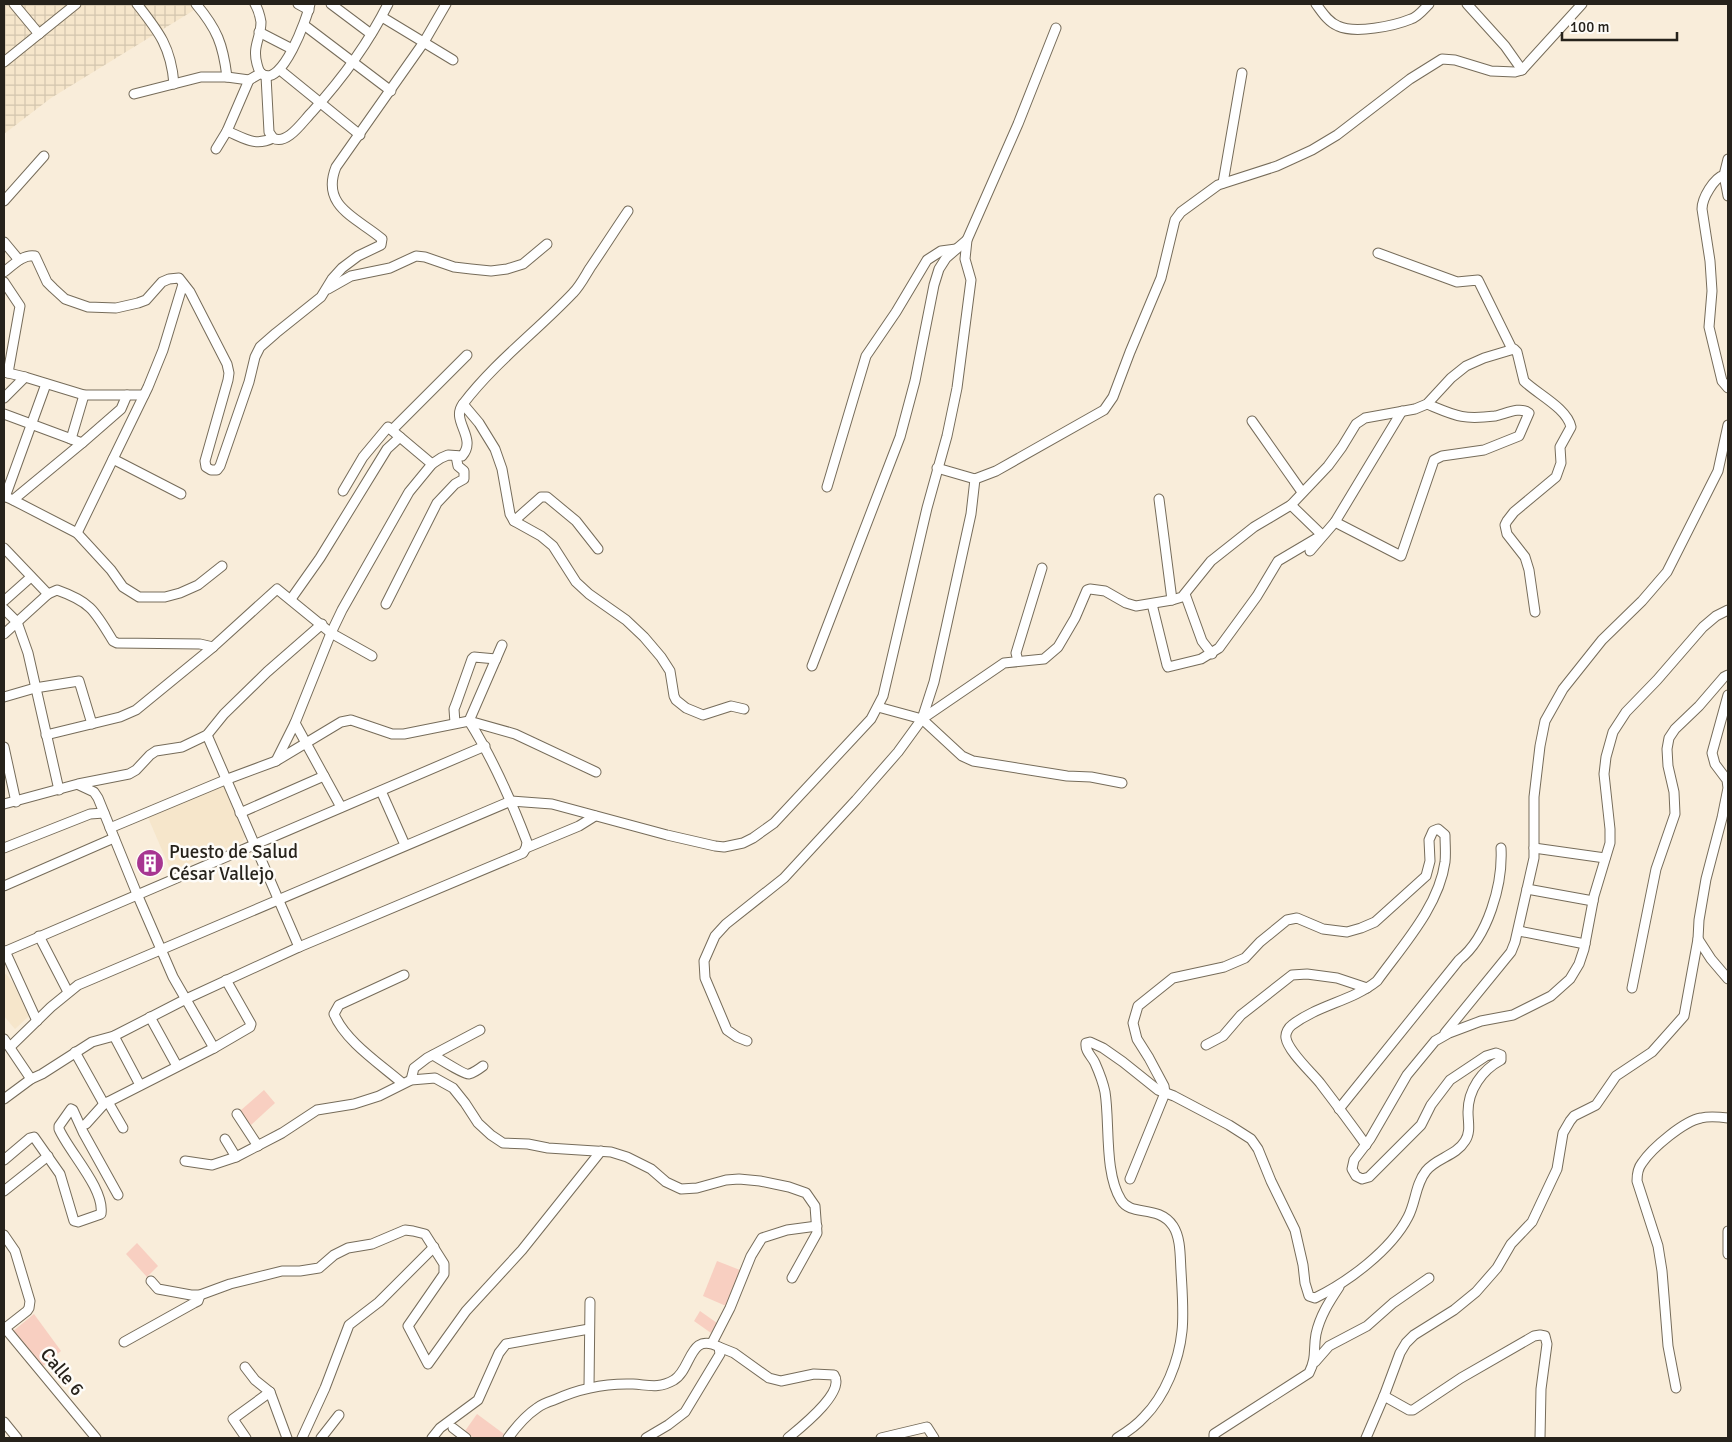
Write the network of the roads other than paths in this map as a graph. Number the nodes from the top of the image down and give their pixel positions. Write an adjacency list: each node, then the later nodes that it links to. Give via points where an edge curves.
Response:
1 (14, 4): 19 (street)
2 (76, 4): 19 (street)
3 (137, 4): 32 (street, via 164,41)
4 (196, 4): 30 (street, via 210,20 219,39)
5 (255, 4): 18 (street, via 261,22)
6 (298, 4): 14 (street)
7 (331, 4): 20 (street)
8 (388, 4): 15 (street)
9 (446, 4): 21 (street)
10 (1316, 4): 11 (street, via 1330,22 1340,27 1362,29 1413,19)
11 (1429, 4)
12 (1467, 4): 27 (street)
13 (1582, 4): 27 (street)
14 (309, 7): 16 (street)
15 (382, 17): 20 (street); 21 (street)
16 (304, 25): 22 (street); 25 (street)
17 (1056, 28): 47 (street)
18 (259, 32): 22 (street); 29 (street, via 255,54 258,69)
19 (39, 34): 24 (street)
20 (370, 34): 25 (street)
21 (424, 42): 23 (street); 33 (street)
22 (292, 49): 26 (street)
23 (453, 60)
24 (4, 62)
25 (354, 62): 33 (street); 35 (street)
26 (280, 70): 29 (street, via 274,75); 35 (street)
27 (1522, 70): 43 (street, via 1491,71 1442,59 1312,150 1277,166)
28 (1242, 73): 43 (street)
29 (264, 75): 31 (street); 38 (street)
30 (227, 77): 31 (street); 32 (street, via 201,77)
31 (249, 80): 36 (street)
32 (174, 84): 34 (street)
33 (391, 91): 37 (street)
34 (134, 94)
35 (320, 104): 37 (street); 38 (street, via 286,138)
36 (227, 131): 38 (street, via 254,142 263,143); 39 (street)
37 (360, 135): 56 (street, via 336,167 331,179 332,190 336,201 382,242 342,268)
38 (273, 138)
39 (216, 149)
40 (44, 156): 45 (street)
41 (1728, 159): 42 (street)
42 (1724, 175): 44 (street); 62 (street, via 1717,179 1705,197 1702,209 1712,291 1709,326 1722,381)
43 (1223, 183): 82 (street, via 1177,215 1161,278 1119,383 1104,410 996,471)
44 (1728, 196)
45 (4, 201)
46 (628, 211): 67 (street, via 575,292 488,374)
47 (967, 240): 50 (street); 81 (street, via 970,290 956,388)
48 (4, 242): 52 (street)
49 (547, 244): 56 (street, via 523,264 507,269 491,271 454,267 416,256 390,268 350,276)
50 (956, 249): 83 (street, via 941,251 928,260 866,356); 120 (street, via 939,269 900,437)
51 (1378, 253): 57 (street, via 1457,282 1478,280)
52 (19, 260): 53 (street); 55 (street, via 35,256 52,288 65,299 88,307 127,306 146,300 166,280 177,278)
53 (4, 272)
54 (4, 282): 59 (street, via 20,306)
55 (183, 284): 56 (street, via 190,292 229,373 205,461 211,470 220,466 260,347); 65 (street, via 163,350)
56 (326, 291)
57 (1512, 349): 68 (street, via 1466,366); 109 (street, via 1518,352 1524,381 1556,406 1571,427 1560,447 1561,463 1556,477 1514,512 1506,525 1507,534 1525,557)
58 (467, 355): 74 (street)
59 (6, 373): 60 (street)
60 (24, 377): 61 (street); 66 (street)
61 (46, 384): 63 (street); 72 (street)
62 (1728, 388)
63 (84, 395): 64 (street); 76 (street)
64 (127, 395): 65 (street); 77 (street, via 121,409)
65 (144, 395): 79 (street)
66 (4, 398)
67 (463, 404): 78 (street, via 459,415 468,443 465,453); 90 (street, via 495,448)
68 (1427, 404): 69 (street); 91 (street, via 1461,418 1524,410 1528,413 1519,436 1484,450 1434,460 1401,556)
69 (1402, 411): 85 (street, via 1364,418 1356,424 1328,466); 91 (street)
70 (4, 414): 72 (street)
71 (1252, 421): 85 (street)
72 (31, 425): 76 (street); 87 (street)
73 (1728, 425): 159 (street, via 1718,472 1667,572 1563,688 1545,721 1534,797)
74 (392, 430): 75 (street); 84 (street, via 388,427 383,432 363,457)
75 (400, 437): 80 (street); 102 (street, via 387,449)
76 (71, 439): 77 (street)
77 (82, 443): 87 (street)
78 (456, 456): 80 (street, via 448,456); 105 (street, via 458,466 464,471 464,479 437,503)
79 (113, 459): 86 (street); 92 (street)
80 (432, 464): 112 (street, via 409,492)
81 (938, 468): 82 (street); 125 (street)
82 (975, 479): 127 (street, via 948,619)
83 (827, 487)
84 (343, 491)
85 (1302, 492): 89 (street)
86 (181, 494)
87 (7, 498): 92 (street)
88 (1159, 499): 103 (street)
89 (1291, 505): 93 (street); 101 (street, via 1254,527 1210,561)
90 (514, 521): 95 (street, via 541,497 547,497 576,521); 126 (street, via 553,546 576,582 644,636 670,671 676,700 704,715 731,706)
91 (1334, 522): 93 (street)
92 (76, 533): 97 (street, via 111,570 123,588 139,597 165,597 180,593 198,585)
93 (1322, 535): 96 (street); 116 (street, via 1278,561 1230,635)
94 (4, 548): 99 (street)
95 (598, 549)
96 (1310, 551)
97 (222, 566)
98 (1042, 568): 119 (street, via 1016,653)
99 (31, 577): 100 (street); 104 (street)
100 (48, 594): 110 (street); 115 (street, via 57,590 89,605 117,643)
101 (1185, 594): 103 (street); 116 (street, via 1202,640)
102 (291, 599): 111 (street); 115 (street, via 277,589)
103 (1172, 600): 106 (street)
104 (4, 601)
105 (386, 604)
106 (1152, 604): 116 (street, via 1166,666 1201,660); 119 (street, via 1131,605 1106,591 1090,588 1058,647 1044,659)
107 (4, 609): 110 (street)
108 (1728, 610): 160 (street, via 1703,627 1626,712 1613,732 1604,765 1610,829)
109 (1535, 612)
110 (17, 622): 113 (street); 122 (street)
111 (322, 624): 112 (street); 133 (street, via 261,678)
112 (331, 633): 117 (street); 129 (street)
113 (4, 634)
114 (502, 645): 118 (street)
115 (213, 647): 130 (street, via 136,710)
116 (1212, 654)
117 (372, 656)
118 (496, 659): 128 (street); 131 (street, via 473,658 454,709)
119 (1018, 661): 127 (street, via 1004,663)
120 (812, 666)
121 (1728, 675): 177 (street, via 1684,719 1670,738 1667,749 1675,799 1674,814 1656,869)
122 (35, 688): 124 (street); 130 (street, via 80,681); 132 (street)
123 (1728, 695): 168 (street, via 1712,753 1728,788 1706,879)
124 (4, 697)
125 (878, 707): 127 (street); 151 (street, via 871,719 774,823 743,843 715,846)
126 (744, 709)
127 (922, 719): 142 (street, via 968,760 1067,776 1090,776); 186 (street, via 898,752 784,878 714,936 704,960 705,978 727,1030)
128 (470, 720): 131 (street); 135 (street); 138 (street, via 514,734)
129 (295, 723): 134 (street); 137 (street)
130 (92, 724): 132 (street)
131 (455, 724): 134 (street, via 392,734 351,720 341,722)
132 (46, 735): 143 (street)
133 (207, 735): 140 (street); 141 (street, via 182,747 156,751 129,774)
134 (307, 742): 137 (street); 139 (street)
135 (485, 746): 144 (street); 145 (street)
136 (4, 747): 146 (street)
137 (276, 761): 140 (street)
138 (596, 772)
139 (324, 776): 148 (street); 150 (street)
140 (225, 780): 150 (street); 152 (street)
141 (78, 784): 143 (street); 149 (street, via 94,792)
142 (1122, 784)
143 (59, 790): 146 (street)
144 (381, 791): 148 (street); 155 (street)
145 (512, 801): 151 (street, via 552,804); 155 (street); 157 (street, via 527,842)
146 (16, 802): 147 (street)
147 (4, 804)
148 (341, 807): 154 (street)
149 (104, 813): 152 (street); 156 (street, via 94,813)
150 (240, 813): 154 (street)
151 (595, 816): 157 (street)
152 (110, 828): 153 (street)
153 (114, 838): 161 (street); 163 (street)
154 (256, 845): 163 (street); 164 (street)
155 (404, 845): 164 (street)
156 (4, 848)
157 (526, 848): 170 (street, via 515,857)
158 (1502, 848): 200 (street, via 1500,877 1478,940)
159 (1534, 848): 160 (street); 162 (street)
160 (1605, 858): 165 (street)
161 (4, 886)
162 (1527, 889): 165 (street); 166 (street)
163 (137, 894): 167 (street); 171 (street)
164 (279, 900): 170 (street); 171 (street)
165 (1593, 901): 169 (street)
166 (1519, 931): 169 (street); 184 (street, via 1511,952)
167 (39, 936): 172 (street); 178 (street)
168 (1698, 939): 174 (street); 236 (street, via 1687,1008 1682,1020 1652,1052 1616,1076 1596,1105 1570,1121 1563,1133 1557,1170 1532,1222 1511,1244 1497,1268 1476,1292 1406,1343)
169 (1585, 944): 184 (street, via 1570,979 1551,996 1509,1017 1481,1021)
170 (299, 947): 175 (street)
171 (161, 950): 178 (street); 179 (street)
172 (4, 951): 181 (street)
173 (404, 976): 195 (street, via 339,1005 334,1014 354,1042)
174 (1728, 979)
175 (226, 980): 179 (street); 189 (street, via 252,1024)
176 (1368, 988): 187 (street, via 1337,978 1292,975 1241,1015 1223,1036); 197 (street, via 1377,981 1435,898 1445,862 1446,835 1441,830 1435,829 1429,836 1430,861 1426,876 1375,922 1347,932 1323,929 1297,918 1287,920 1245,958 1224,968 1173,978 1138,1006 1133,1023 1138,1040); 200 (street, via 1311,1013 1286,1032 1289,1044)
177 (1632, 988)
178 (68, 992): 181 (street)
179 (186, 999): 180 (street); 189 (street)
180 (150, 1017): 183 (street); 192 (street)
181 (37, 1021): 188 (street)
182 (480, 1030): 191 (street)
183 (114, 1036): 190 (street, via 92,1042); 196 (street)
184 (1444, 1036): 206 (street, via 1434,1041 1407,1075)
185 (4, 1039): 188 (street)
186 (747, 1041)
187 (1206, 1045)
188 (10, 1047): 194 (street)
189 (214, 1048): 192 (street)
190 (75, 1052): 194 (street); 199 (street)
191 (433, 1055): 193 (street, via 464,1074); 195 (street, via 414,1068)
192 (177, 1066): 196 (street)
193 (483, 1066)
194 (31, 1080): 198 (street)
195 (407, 1082): 207 (street, via 354,1104 317,1110); 208 (street, via 436,1078 453,1088 478,1123 503,1143)
196 (140, 1086): 199 (street)
197 (1165, 1093): 213 (street); 224 (street, via 1251,1139 1296,1230 1309,1296 1317,1298); 253 (street, via 1103,1048 1086,1043 1086,1050 1096,1066 1105,1092 1112,1176 1118,1194 1127,1207 1152,1211 1169,1221 1177,1234 1180,1265 1182,1331 1171,1372 1151,1410 1136,1426)
198 (4, 1099)
199 (106, 1103): 203 (street); 204 (street)
200 (1339, 1109): 206 (street)
201 (237, 1114): 207 (street)
202 (1728, 1118): 234 (street, via 1701,1118 1684,1124 1641,1163 1637,1172 1658,1246 1668,1346)
203 (86, 1124)
204 (123, 1128)
205 (225, 1139): 210 (street)
206 (1366, 1145): 224 (street, via 1352,1163 1354,1173 1362,1179 1377,1171 1421,1125 1430,1106 1450,1080 1486,1056 1501,1055 1501,1060 1490,1066 1472,1091 1469,1127 1464,1142 1427,1170 1418,1185 1411,1212 1402,1226 1369,1264)
207 (258, 1146): 210 (street)
208 (601, 1151): 216 (street, via 627,1157 681,1189 739,1179 789,1187 806,1193 815,1206); 219 (street, via 522,1250 466,1311 428,1364 408,1326 444,1274 444,1264)
209 (48, 1156): 211 (street, via 32,1137); 214 (street); 215 (street, via 60,1174 74,1220 78,1222 100,1214 101,1205 94,1188 59,1129 73,1110)
210 (236, 1157): 212 (street, via 212,1165)
211 (4, 1160)
212 (186, 1161)
213 (1130, 1180)
214 (4, 1191)
215 (118, 1195)
216 (817, 1226): 221 (street, via 817,1233); 230 (street, via 762,1238 750,1256)
217 (1728, 1231): 220 (street)
218 (4, 1235): 227 (street, via 17,1257 29,1295 29,1308)
219 (434, 1247): 225 (street, via 424,1234 405,1230 372,1244 348,1248 319,1268 282,1271); 244 (street, via 379,1302 349,1326)
220 (1728, 1254)
221 (792, 1278)
222 (1429, 1278): 231 (street, via 1367,1326 1329,1346)
223 (151, 1281): 225 (street, via 158,1289)
224 (1341, 1285): 231 (street, via 1326,1305 1316,1332)
225 (200, 1295): 229 (street, via 194,1304)
226 (590, 1302): 228 (street)
227 (4, 1328): 241 (street, Calle 6)
228 (589, 1329): 233 (street); 246 (street, via 506,1344 478,1400 440,1428)
229 (124, 1342)
230 (715, 1345): 233 (street, via 703,1343 695,1348 678,1377 667,1384); 249 (street, via 720,1354 686,1412); 250 (street, via 734,1353 769,1378 780,1381 798,1376 834,1375 837,1385 818,1413)
231 (1314, 1362): 254 (street, via 1309,1373 1214,1434)
232 (245, 1367): 235 (street)
233 (589, 1387): 248 (street, via 538,1406)
234 (1676, 1388)
235 (270, 1392): 242 (street, via 233,1418); 243 (street)
236 (1384, 1396): 255 (street); 256 (street, via 1413,1410 1534,1336 1545,1336)
237 (339, 1415): 245 (street)
238 (4, 1422): 240 (street)
239 (453, 1428): 247 (street)
240 (18, 1438)
241 (96, 1438)
242 (246, 1438)
243 (287, 1438)
244 (302, 1438)
245 (321, 1438)
246 (432, 1438)
247 (466, 1438)
248 (508, 1438)
249 (646, 1438)
250 (788, 1438)
251 (881, 1438): 252 (street, via 927,1427)
252 (934, 1438)
253 (1117, 1438)
254 (1214, 1438)
255 (1366, 1438)
256 (1540, 1438)

